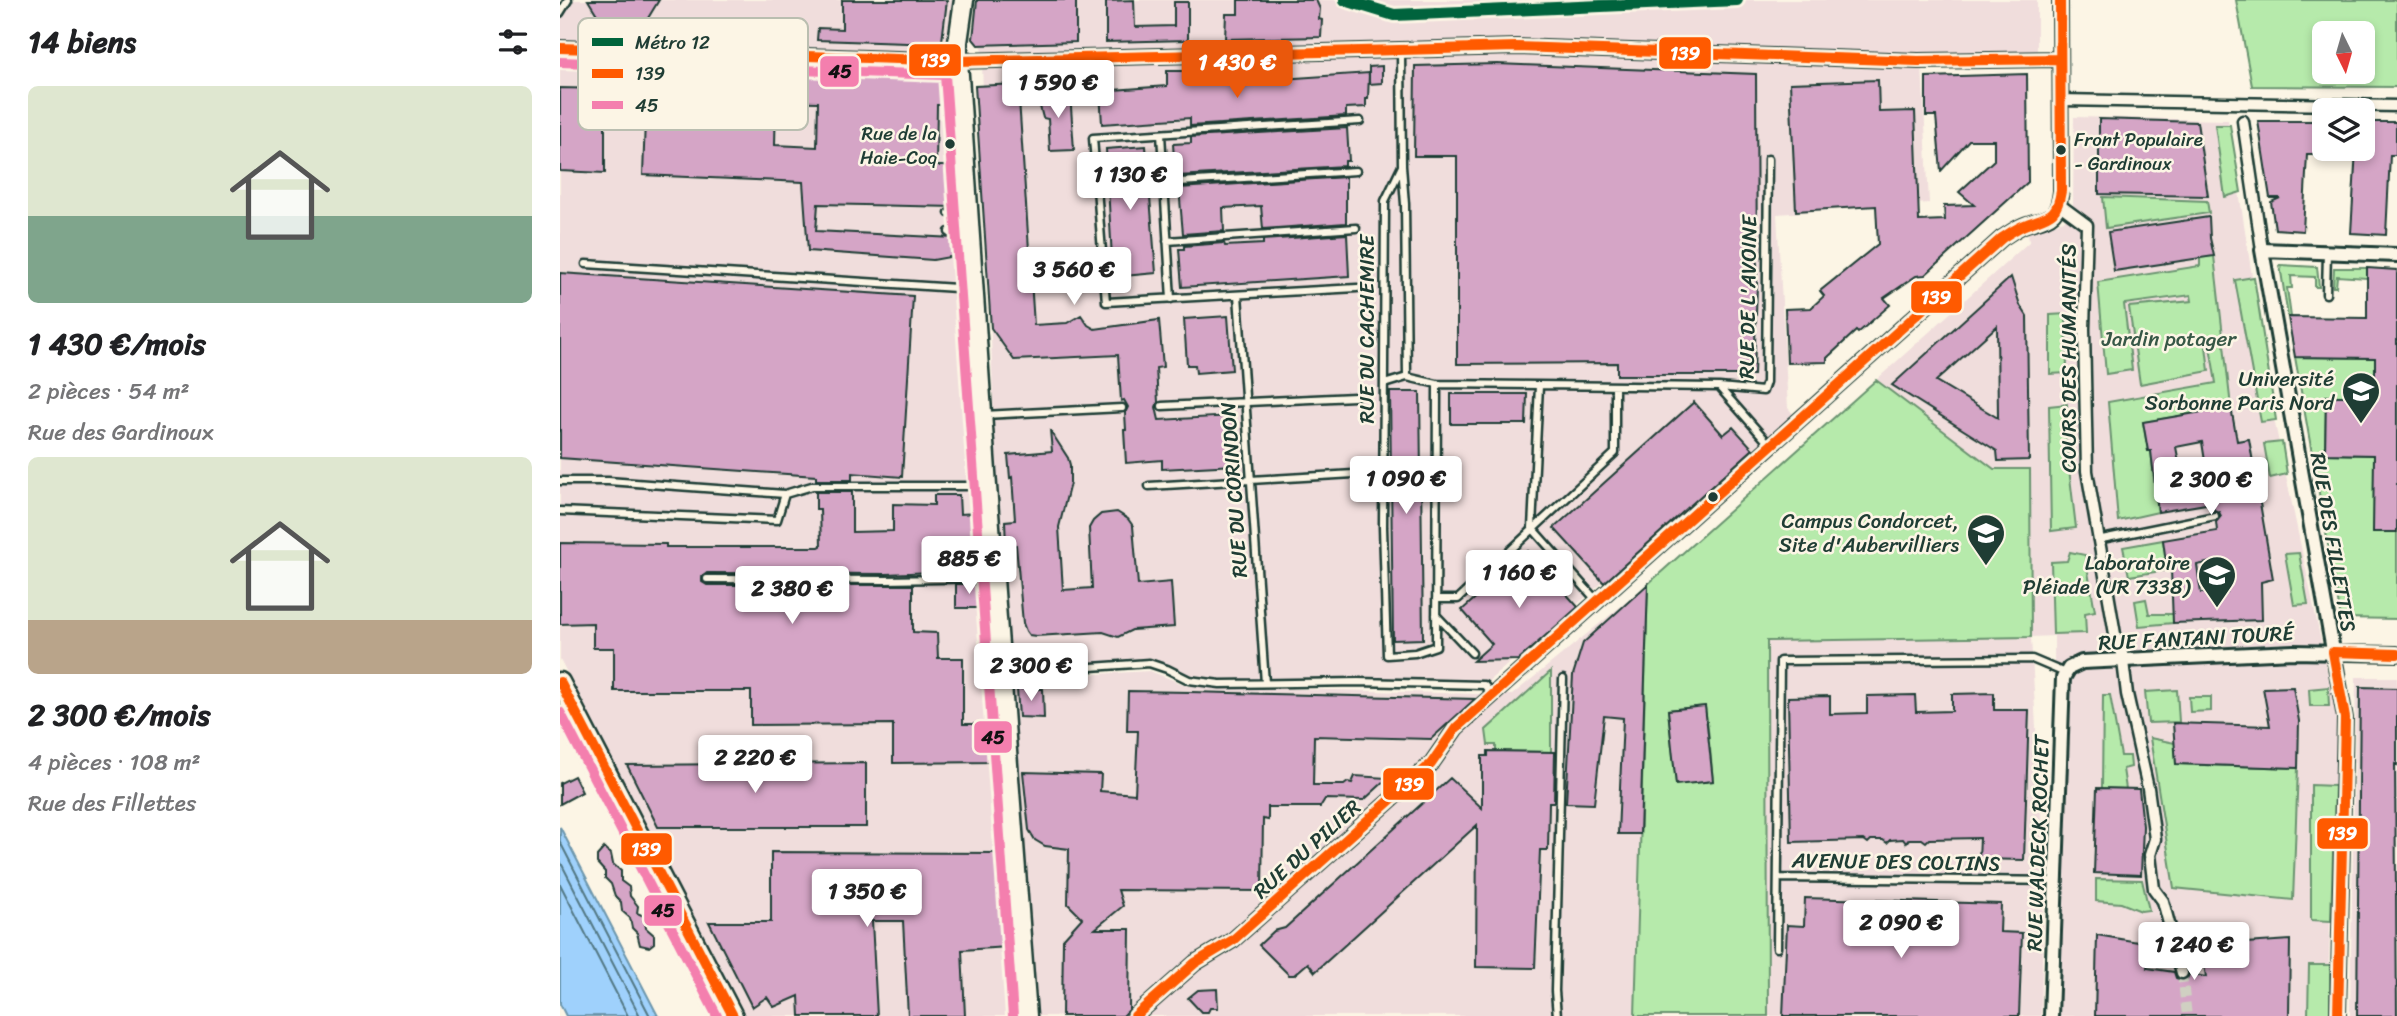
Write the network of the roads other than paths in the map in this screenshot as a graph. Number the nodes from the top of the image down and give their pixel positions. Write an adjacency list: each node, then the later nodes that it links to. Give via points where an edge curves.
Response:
1 (568, 0): 4 (lane)
2 (964, 0): 10 (main road)
3 (2060, 0): 9 (street)
4 (560, 13)
5 (560, 48): 6 (street)
6 (578, 49)
7 (1401, 49): 9 (street, via 1517,47 1918,61); 10 (street); 17 (lane, RUE DU CACHEMIRE)
8 (808, 56): 10 (street)
9 (2060, 59): 11 (street)
10 (958, 61): 22 (main road)
11 (2061, 100): 12 (street); 20 (street)
12 (2397, 106)
13 (1360, 121): 15 (lane)
14 (2243, 121): 27 (street, RUE DES FILLETTES)
15 (1161, 134): 19 (lane); 35 (lane, via 1093,138 1106,302)
16 (1768, 159): 41 (lane, RUE DE L'AVOINE, via 1766,382 1763,391)
17 (1402, 166): 36 (lane); 37 (lane, RUE DU CACHEMIRE, via 1385,201)
18 (1356, 171): 19 (lane)
19 (1164, 183): 26 (lane)
20 (2060, 205): 47 (street, RUE DU PILIER, via 2049,218 2002,239); 57 (street, COURS DES HUMANITÉS, via 2087,225 2085,435)
21 (949, 213): 22 (lane)
22 (968, 213): 25 (main road)
23 (1356, 228): 26 (lane)
24 (949, 232): 25 (lane)
25 (970, 232): 32 (main road)
26 (1167, 241): 35 (lane)
27 (2262, 250): 28 (street); 63 (street, RUE DES FILLETTES)
28 (2327, 252): 29 (street); 33 (lane)
29 (2397, 255)
30 (586, 264): 32 (lane)
31 (1357, 288): 34 (lane)
32 (974, 289): 46 (main road)
33 (2326, 294)
34 (1238, 295): 35 (lane); 43 (lane, RUE DU CORINDON)
35 (1171, 299)
36 (1407, 377): 37 (lane); 38 (lane)
37 (1384, 384): 62 (lane, RUE DU CACHEMIRE, via 1387,655 1436,646)
38 (1437, 384): 39 (lane); 60 (lane)
39 (1539, 386): 40 (lane); 56 (lane)
40 (1615, 386): 41 (lane); 56 (lane, via 1615,453)
41 (1719, 387): 47 (lane)
42 (1355, 397): 43 (lane)
43 (1245, 402): 44 (lane); 49 (lane, RUE DU CORINDON)
44 (1162, 406)
45 (1122, 408): 46 (lane)
46 (983, 415): 51 (main road)
47 (1771, 446): 61 (street, RUE DU PILIER)
48 (1354, 474): 49 (lane)
49 (1251, 480): 52 (lane); 71 (lane, RUE DU CORINDON)
50 (560, 481): 53 (lane)
51 (987, 486): 53 (lane, via 812,486); 58 (main road)
52 (1149, 486)
53 (785, 494): 54 (lane, via 777,520)
54 (560, 511)
55 (2215, 516): 57 (lane)
56 (1532, 528): 60 (lane, via 1458,599); 61 (lane)
57 (2097, 540): 66 (street, COURS DES HUMANITÉS)
58 (994, 578): 59 (lane); 67 (main road)
59 (707, 579)
60 (1436, 599): 62 (lane)
61 (1597, 601): 72 (street, RUE DU PILIER)
62 (1436, 615): 64 (lane)
63 (2333, 652): 65 (street, RUE FANTANI TOURÉ); 66 (street, RUE FANTANI TOURÉ); 82 (street, RUE DES FILLETTES, via 2345,718)
64 (1472, 653)
65 (2397, 654)
66 (2123, 661): 68 (street, RUE FANTANI TOURÉ, via 2082,662); 76 (street, COURS DES HUMANITÉS, via 2150,801 2154,889 2163,901)
67 (1002, 673): 71 (lane, via 1149,663 1189,680); 78 (main road)
68 (2065, 673): 73 (lane, via 2032,659 1780,661); 74 (street, RUE WALDECK ROCHET)
69 (1563, 678): 80 (lane)
70 (560, 682): 77 (main road)
71 (1265, 683): 72 (lane, via 1484,685)
72 (1494, 695): 79 (street, RUE DU PILIER, via 1457,728 1420,774 1233,940 1195,963)
73 (1777, 878): 74 (lane, AVENUE DES COLTINS); 75 (lane)
74 (2056, 881): 81 (street, RUE WALDECK ROCHET)
75 (1777, 948)
76 (2182, 973)
77 (733, 1016)
78 (1027, 1016)
79 (1135, 1016)
80 (1557, 1016)
81 (2051, 1016)
82 (2338, 1016)

